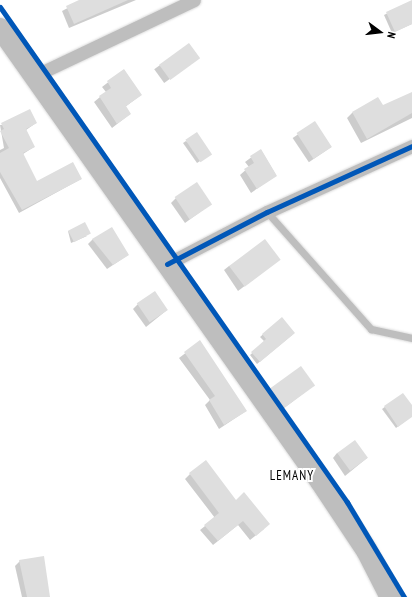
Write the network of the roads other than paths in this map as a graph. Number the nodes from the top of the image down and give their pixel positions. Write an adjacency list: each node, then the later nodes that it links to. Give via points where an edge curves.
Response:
1 (194, 0): 3 (street)
2 (0, 28): 3 (main road)
3 (34, 76): 6 (main road)
4 (412, 146): 5 (street)
5 (267, 212): 6 (street); 7 (lane, via 370,329)
6 (167, 264): 8 (main road, via 344,517)
7 (412, 338)
8 (390, 597)

